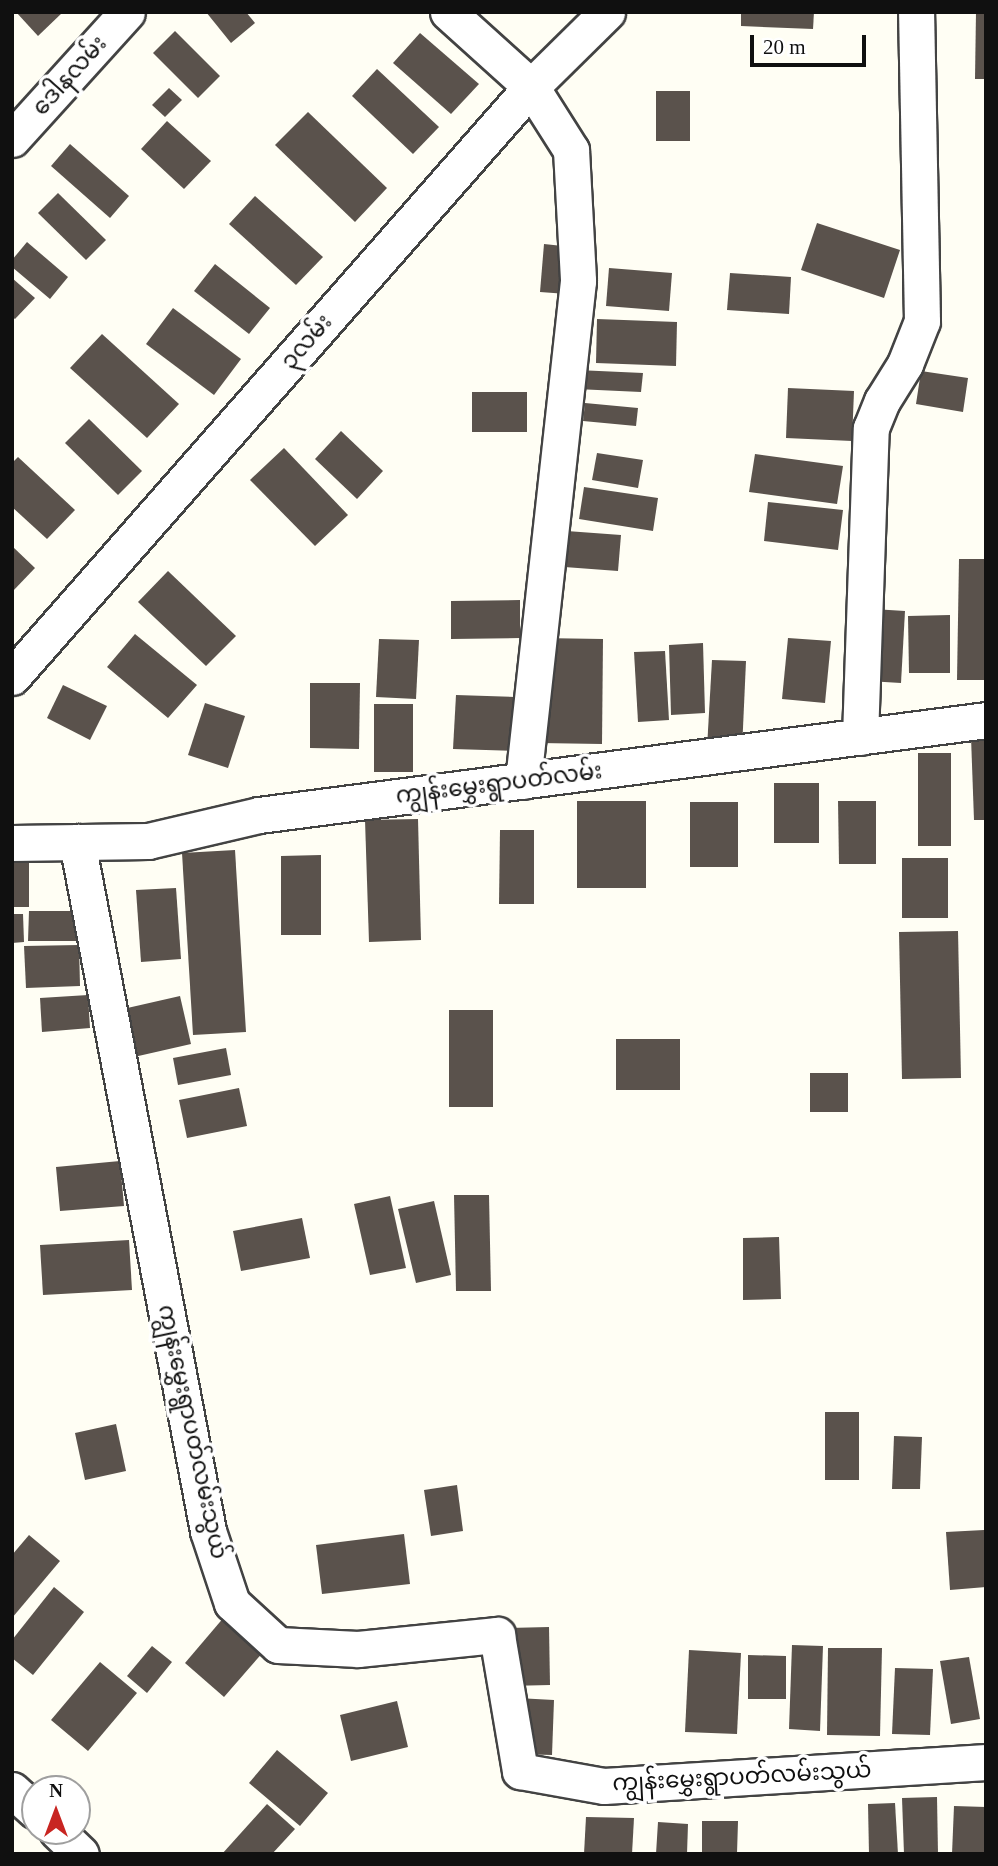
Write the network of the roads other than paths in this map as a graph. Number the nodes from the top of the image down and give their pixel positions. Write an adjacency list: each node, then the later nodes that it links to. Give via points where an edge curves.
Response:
1 (127, 12): 6 (street, ဒေါနလမ်း)
2 (448, 12): 5 (street)
3 (607, 12): 5 (street, ၃လမ်း)
4 (916, 12): 9 (street, via 922,321 871,428)
5 (531, 88): 7 (street, ၃လမ်း); 10 (street, via 570,150 578,281)
6 (12, 139)
7 (12, 677)
8 (986, 720): 9 (street, ကျွန်းမွှေးရွာပတ်လမ်း)
9 (860, 737): 10 (street, ကျွန်းမွှေးရွာပတ်လမ်း)
10 (523, 781): 11 (street, ကျွန်းမွှေးရွာပတ်လမ်း, via 259,815 148,841)
11 (76, 842): 12 (street, ကျွန်းမွှေးရွာပတ်လမ်း); 13 (street, ကျွန်းမွှေးရွာပတ်လမ်းသွယ်, via 208,1531 232,1603 278,1645 358,1649 497,1635 520,1771 604,1786)
12 (12, 843)
13 (986, 1762)

